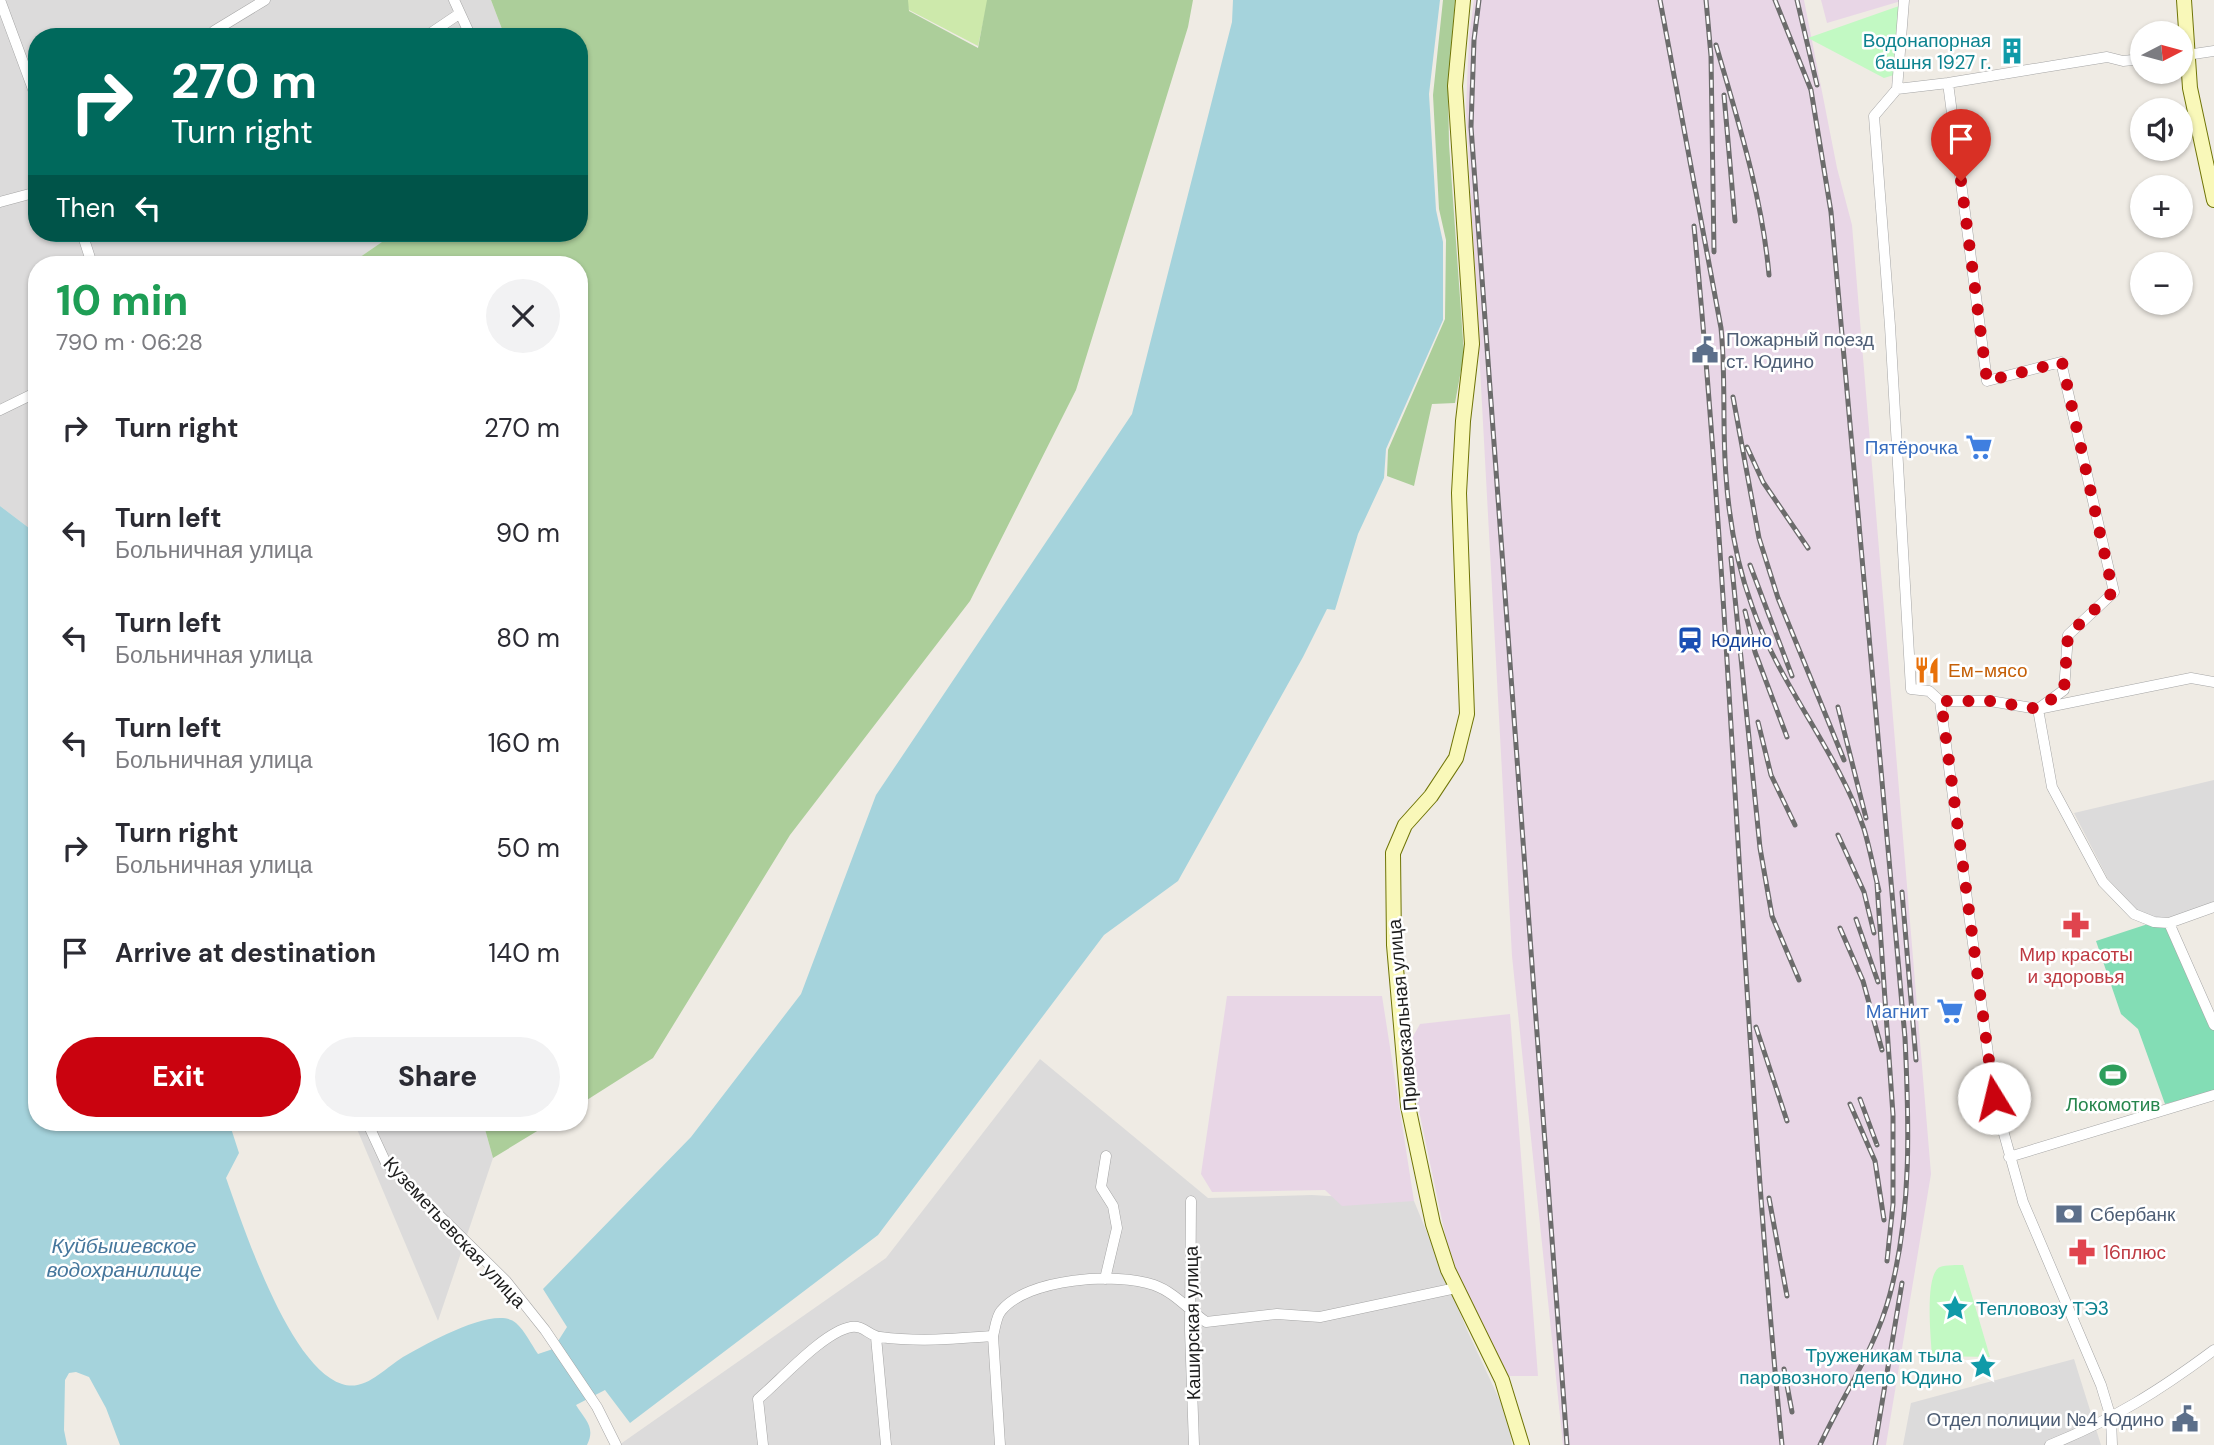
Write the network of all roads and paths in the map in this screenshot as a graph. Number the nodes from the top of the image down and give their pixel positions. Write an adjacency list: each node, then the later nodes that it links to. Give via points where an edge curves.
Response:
1 (0, 0): 9 (street)
2 (265, 0): 10 (street)
3 (454, 0): 7 (street)
4 (1462, 0): 37 (main road, Привокзальная улица, via 1455,86 1472,344 1460,493 1467,713 1456,758 1405,825 1393,853 1394,945 1408,1106 1433,1224)
5 (1904, 0): 19 (street)
6 (2185, 0): 8 (main road)
7 (460, 14): 11 (street); 12 (street)
8 (2185, 21)
9 (4, 22): 16 (street)
10 (219, 28)
11 (439, 28)
12 (467, 28)
13 (2214, 51): 14 (street)
14 (2193, 54)
15 (2130, 59): 17 (street, via 2100,58)
16 (28, 79)
17 (1948, 83): 19 (street); 27 (street, via 1987,381 2062,362 2113,592 2068,635 2064,690)
18 (2189, 84): 21 (main road)
19 (1897, 89): 26 (street, via 1874,116 1911,689 1929,691)
20 (28, 194): 22 (street)
21 (2214, 200)
22 (0, 202)
23 (28, 396): 24 (street)
24 (0, 410)
25 (2214, 682): 27 (street, via 2191,678)
26 (1941, 701): 27 (street, via 1990,701); 34 (street, via 1978,994 1994,1098)
27 (2038, 709): 29 (street, via 2052,788 2103,882 2134,914)
28 (2214, 907): 29 (street)
29 (2169, 923): 30 (street)
30 (2214, 1026)
31 (2214, 1095): 34 (street)
32 (372, 1131): 43 (street, Куземетьевская улица, via 386,1163 506,1281 545,1330 597,1407)
33 (1106, 1156): 36 (street, via 1101,1187 1113,1206 1117,1228)
34 (2009, 1157): 42 (street)
35 (1191, 1201): 38 (street, Каширская улица)
36 (1105, 1279): 38 (street, via 1156,1285); 40 (street, via 1052,1284 1010,1303 999,1313)
37 (1456, 1288): 38 (street, via 1320,1317 1277,1314 1206,1322); 48 (main road, Привокзальная улица, via 1502,1380)
38 (1192, 1312): 47 (street, Каширская улица)
39 (876, 1336): 40 (street, via 924,1341); 44 (street, via 865,1328 852,1327 833,1334 758,1399); 45 (street)
40 (993, 1336): 46 (street)
41 (2214, 1350): 42 (street, via 2156,1393)
42 (2111, 1418): 49 (street); 50 (street)
43 (616, 1445)
44 (763, 1445)
45 (886, 1445)
46 (1000, 1445)
47 (1194, 1445)
48 (1522, 1445)
49 (2049, 1445)
50 (2112, 1445)

